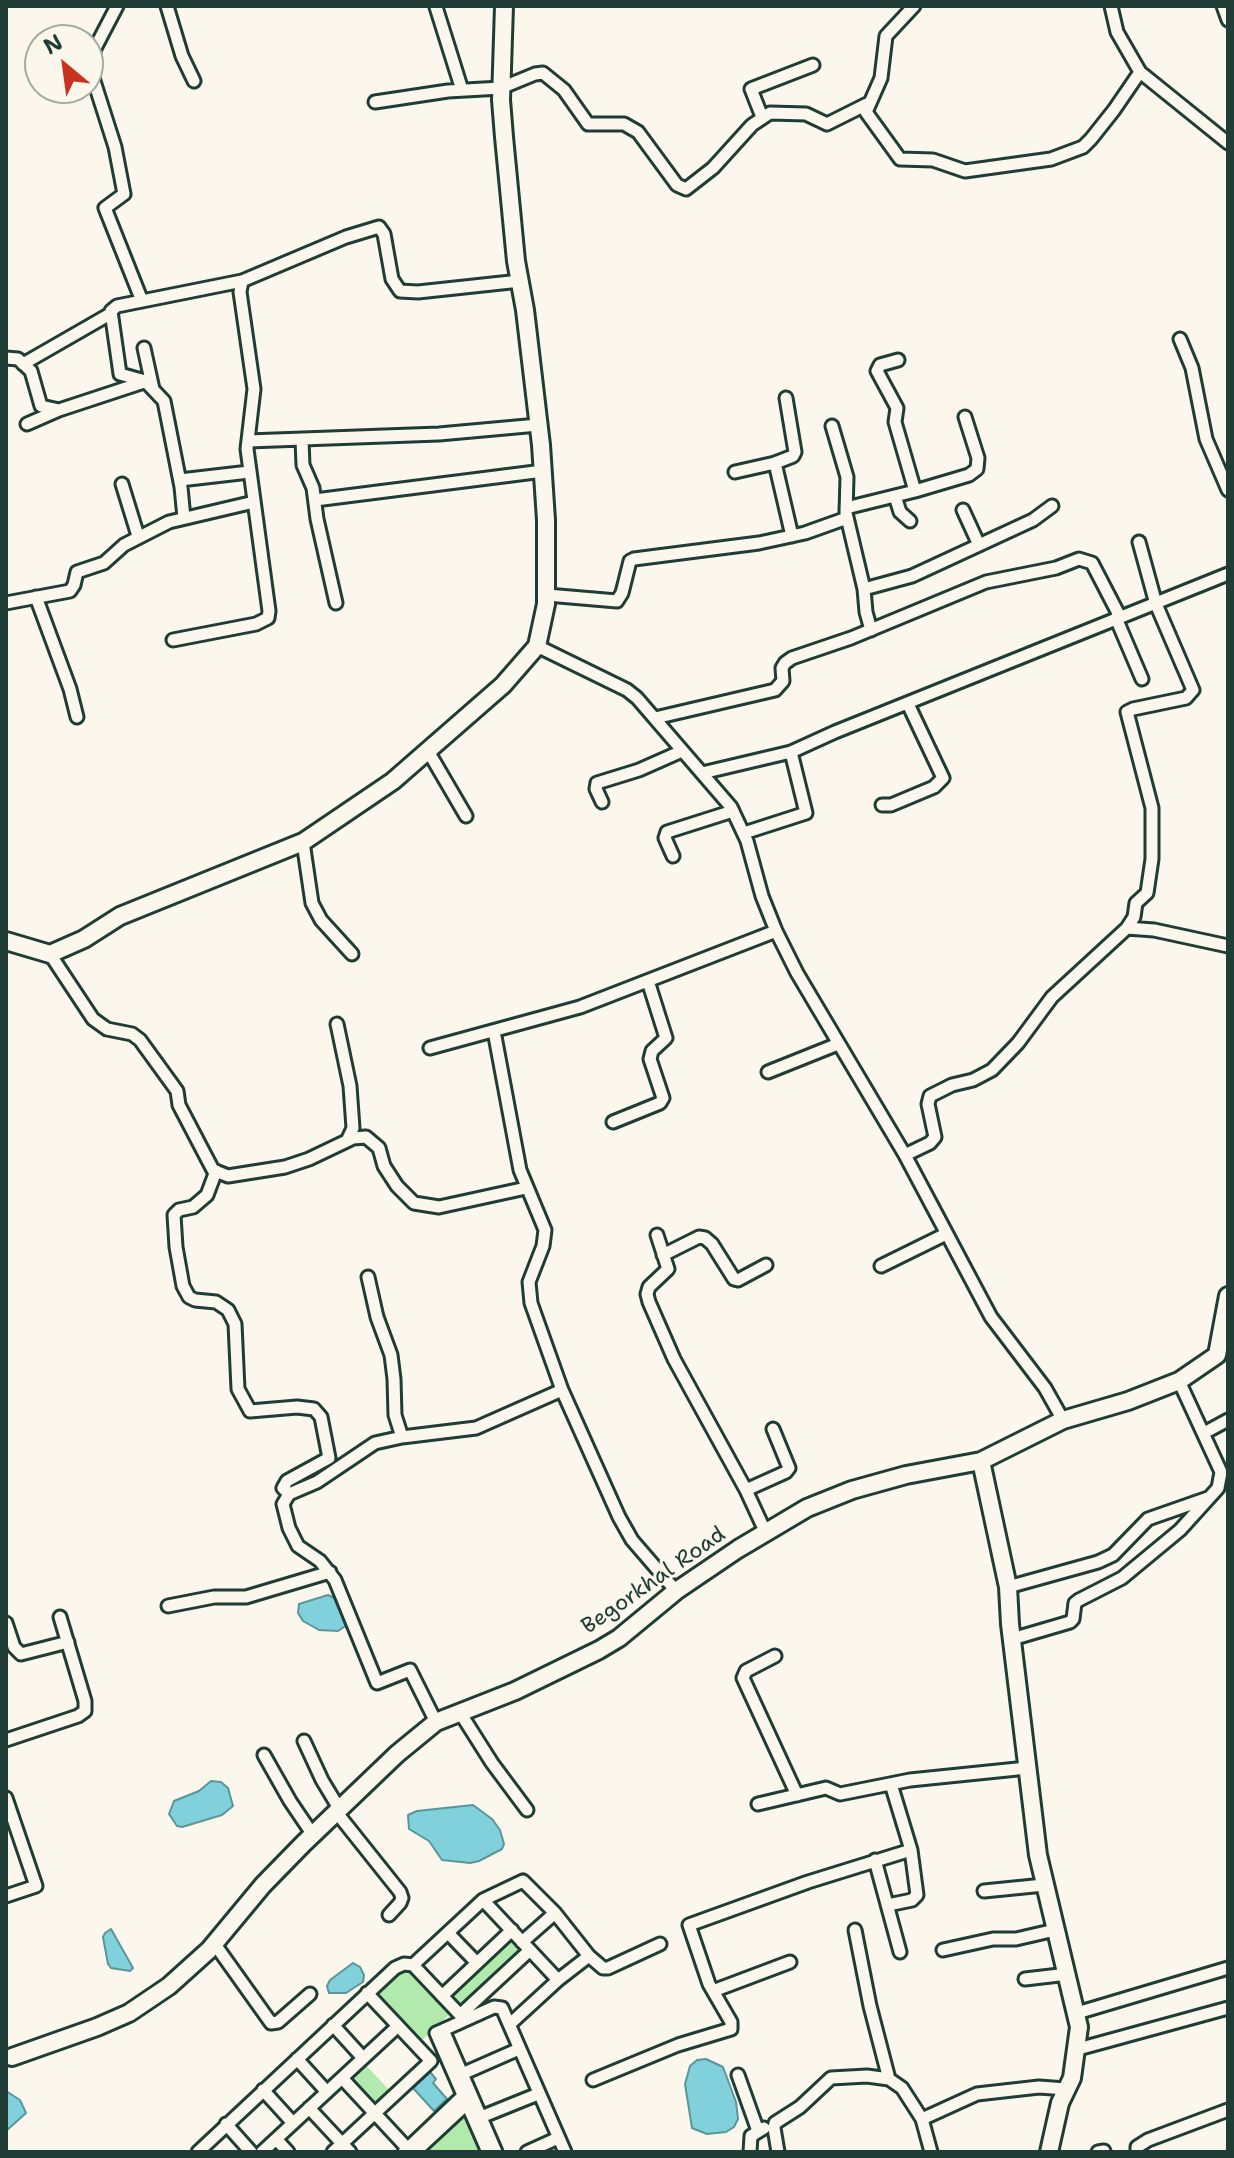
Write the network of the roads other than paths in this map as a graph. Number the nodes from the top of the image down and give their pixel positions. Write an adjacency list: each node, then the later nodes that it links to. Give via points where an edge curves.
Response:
1 (117, 6): 20 (street, via 94,50 93,78 124,194 105,208)
2 (167, 6): 11 (street)
3 (504, 6): 12 (street)
4 (914, 6): 15 (street, via 886,36 881,78)
5 (1111, 6): 10 (street, via 1117,32)
6 (1223, 6): 8 (street)
7 (436, 7): 13 (street)
8 (1228, 20)
9 (813, 65): 16 (street, via 751,89)
10 (1140, 72): 15 (street, via 1083,147 1051,159 973,170 900,159 868,117); 17 (street)
11 (194, 81)
12 (501, 88): 13 (street); 16 (street, via 535,74 550,76 588,124 624,124 638,132 677,185 686,189); 19 (street)
13 (462, 90): 14 (street)
14 (375, 102)
15 (867, 104): 16 (street, via 827,124 806,114 774,112)
16 (762, 117)
17 (1228, 143)
18 (242, 281): 19 (street, via 379,227 400,291); 20 (street); 35 (street, via 254,389)
19 (520, 281): 32 (street)
20 (142, 301): 21 (street, via 112,308)
21 (110, 314): 26 (street); 27 (street, via 120,374)
22 (1180, 339): 42 (street, via 1192,368 1206,439)
23 (144, 348): 27 (street)
24 (6, 358): 26 (street)
25 (898, 360): 43 (street, via 877,371 897,408 895,422)
26 (23, 364): 29 (street, via 31,371 41,406)
27 (149, 385): 29 (street); 40 (street, via 166,407)
28 (786, 398): 36 (street, via 795,452)
29 (59, 410): 31 (street)
30 (965, 417): 43 (street, via 977,469)
31 (27, 424)
32 (538, 425): 34 (street); 37 (street)
33 (832, 426): 49 (street, via 847,477)
34 (302, 440): 35 (street); 45 (street, via 303,465)
35 (248, 441): 38 (street)
36 (775, 463): 39 (street); 53 (street)
37 (543, 471): 45 (street); 58 (street)
38 (249, 472): 40 (street); 46 (street)
39 (735, 472)
40 (180, 480): 50 (street)
41 (122, 484): 52 (street)
42 (1228, 490)
43 (915, 491): 44 (street)
44 (895, 496): 49 (street); 51 (street)
45 (315, 500): 61 (street)
46 (254, 502): 50 (street); 65 (street, via 268,618)
47 (1052, 506): 55 (street)
48 (963, 510): 55 (street)
49 (846, 513): 53 (street); 57 (street)
50 (184, 518): 52 (street)
51 (910, 521)
52 (138, 536): 59 (street, via 108,561 77,572 70,591)
53 (792, 536): 58 (street, via 634,559 617,601)
54 (1139, 542): 62 (street)
55 (979, 545): 57 (street, via 912,576)
56 (1228, 574): 62 (street)
57 (864, 589): 64 (street)
58 (547, 595): 66 (street)
59 (36, 597): 60 (street); 69 (street)
60 (6, 603)
61 (336, 603)
62 (1156, 604): 63 (street); 82 (street, via 1193,690 1186,698 1127,712 1154,830 1147,893 1136,903)
63 (1118, 618): 64 (street, via 1092,563 1079,559 986,582); 67 (street); 68 (street)
64 (871, 630): 70 (street, via 785,663 783,681 775,690)
65 (173, 640)
66 (537, 646): 70 (street, via 627,690); 71 (street, via 503,685)
67 (1142, 679)
68 (908, 704): 73 (street); 76 (street, via 943,778 934,787)
69 (77, 717)
70 (655, 718): 72 (street)
71 (428, 751): 78 (street); 80 (street)
72 (682, 751): 74 (street); 75 (street, via 597,783)
73 (791, 752): 74 (street); 79 (street, via 806,813)
74 (702, 773): 77 (street)
75 (602, 802)
76 (882, 805)
77 (733, 811): 79 (street); 81 (street, via 667,832)
78 (466, 816)
79 (744, 833): 83 (street)
80 (303, 842): 86 (street, via 120,916); 87 (street, via 312,903)
81 (673, 856)
82 (1127, 928): 85 (street); 96 (street, via 1052,997 992,1070 930,1096 935,1137)
83 (776, 931): 88 (street); 91 (street)
84 (6, 941): 86 (street)
85 (1228, 946)
86 (50, 954): 97 (street, via 100,1025 140,1040 177,1091 179,1105)
87 (352, 954)
88 (648, 981): 90 (street); 94 (street, via 666,1038 650,1059 663,1098)
89 (337, 1024): 95 (street, via 350,1086 353,1128)
90 (494, 1031): 92 (street); 98 (street)
91 (838, 1044): 93 (street); 96 (street)
92 (430, 1048)
93 (768, 1072)
94 (613, 1122)
95 (347, 1142): 97 (street, via 285,1167 228,1176); 98 (street, via 366,1137 379,1148 390,1176 414,1203 439,1207)
96 (905, 1155): 99 (street)
97 (216, 1171): 116 (street, via 207,1195 174,1215 183,1286 189,1297 228,1310 235,1324 238,1389 250,1411 297,1407 314,1409 321,1417 329,1458 287,1481 283,1488)
98 (526, 1188): 107 (street, via 545,1237 529,1291)
99 (946, 1234): 103 (street); 108 (street, via 991,1317)
100 (657, 1235): 101 (street)
101 (663, 1255): 102 (street, via 694,1238 705,1238 734,1279); 115 (street, via 668,1269 649,1287 649,1302)
102 (766, 1265)
103 (881, 1266)
104 (368, 1277): 112 (street, via 391,1355 395,1415)
105 (1228, 1296): 106 (street, Begorkhal Road, via 1217,1355)
106 (1179, 1381): 108 (street, Begorkhal Road); 111 (street)
107 (562, 1390): 112 (street, via 476,1428); 121 (street, via 632,1540)
108 (1063, 1420): 113 (street, Begorkhal Road)
109 (1228, 1420): 111 (street)
110 (773, 1429): 115 (street, via 789,1468)
111 (1204, 1433): 114 (street)
112 (402, 1437): 116 (street, via 363,1449 317,1482)
113 (981, 1461): 118 (street, Begorkhal Road, via 852,1490); 120 (street)
114 (1224, 1469): 117 (street)
115 (746, 1490): 118 (street)
116 (289, 1494): 119 (street, via 283,1504 294,1539)
117 (1209, 1498): 120 (street, via 1148,1519 1113,1555 1098,1562); 125 (street, via 1122,1578 1075,1603 1070,1622)
118 (765, 1531): 121 (street, Begorkhal Road)
119 (330, 1572): 122 (street, via 246,1597); 129 (street, via 377,1683 410,1670)
120 (1008, 1587): 125 (street)
121 (676, 1591): 128 (street, Begorkhal Road, via 599,1650)
122 (168, 1606)
123 (60, 1617): 126 (street)
124 (6, 1623): 126 (street, via 21,1654)
125 (1012, 1639): 133 (street)
126 (68, 1642): 130 (street, via 85,1711)
127 (775, 1656): 135 (street, via 746,1671 743,1678)
128 (461, 1714): 129 (street, Begorkhal Road); 138 (street)
129 (436, 1722): 139 (street, Begorkhal Road)
130 (6, 1740)
131 (304, 1741): 139 (street)
132 (264, 1755): 140 (street)
133 (1027, 1768): 134 (street); 143 (street)
134 (891, 1784): 135 (street, via 840,1794 826,1788); 141 (street)
135 (797, 1795): 137 (street)
136 (6, 1798): 145 (street, via 36,1886)
137 (758, 1804)
138 (527, 1810)
139 (338, 1811): 140 (street, Begorkhal Road); 149 (street, via 400,1892 400,1903)
140 (313, 1835): 154 (street, Begorkhal Road)
141 (911, 1850): 142 (street); 147 (street, via 917,1895)
142 (875, 1860): 147 (street); 167 (street, via 689,1925)
143 (1044, 1885): 144 (street); 152 (street)
144 (984, 1891)
145 (6, 1896)
146 (483, 1900): 148 (street, via 523,1881); 150 (street); 153 (street)
147 (888, 1905): 158 (street)
148 (555, 1913): 156 (street); 159 (street)
149 (389, 1915)
150 (512, 1930): 156 (street); 161 (street)
151 (855, 1930): 187 (street)
152 (1055, 1930): 157 (street); 164 (street)
153 (448, 1933): 161 (street); 162 (street)
154 (214, 1943): 169 (street, via 271,2023); 182 (street, Begorkhal Road, via 169,1986 129,2013)
155 (660, 1944): 159 (street, via 608,1968)
156 (526, 1946): 166 (street); 173 (street)
157 (943, 1950)
158 (900, 1952)
159 (589, 1956): 166 (street)
160 (790, 1962): 167 (street)
161 (477, 1963): 170 (street)
162 (413, 1965): 168 (street, via 395,1968); 170 (street)
163 (1228, 1968): 172 (street)
164 (1068, 1974): 165 (street); 172 (street)
165 (1025, 1979)
166 (558, 1980): 174 (street)
167 (713, 1991): 188 (street, via 731,2029)
168 (367, 1993): 175 (street); 176 (street)
169 (310, 1994)
170 (442, 1996): 173 (street)
171 (1228, 2008): 180 (street)
172 (1077, 2013): 180 (street)
173 (462, 2018): 174 (street, via 499,2006); 177 (street)
174 (510, 2024): 179 (street)
175 (333, 2025): 181 (street); 183 (street)
176 (398, 2026): 178 (street); 181 (street)
177 (440, 2031): 178 (street); 184 (street); 193 (street)
178 (419, 2049): 196 (street, via 431,2061)
179 (519, 2049): 184 (street); 192 (street)
180 (1078, 2049): 189 (street)
181 (363, 2058): 186 (street)
182 (8, 2059)
183 (297, 2059): 190 (street); 191 (street)
184 (462, 2074): 193 (street)
185 (738, 2075): 202 (street)
186 (342, 2078): 191 (street); 196 (street)
187 (889, 2079): 198 (street, via 902,2088); 200 (street, via 831,2078)
188 (593, 2080)
189 (1066, 2089): 198 (street, via 977,2094); 218 (street)
190 (263, 2090): 199 (street); 201 (street)
191 (327, 2092): 194 (street)
192 (538, 2094): 197 (street); 203 (street)
193 (468, 2097): 197 (street); 206 (street); 211 (street)
194 (309, 2108): 199 (street); 205 (street)
195 (1228, 2110): 219 (street, via 1148,2140)
196 (375, 2113): 205 (street); 206 (street)
197 (481, 2117): 212 (street)
198 (922, 2119): 217 (street)
199 (293, 2123): 204 (street)
200 (775, 2123): 202 (street); 216 (street)
201 (226, 2124): 207 (street); 208 (street)
202 (758, 2131): 215 (street, via 751,2136)
203 (558, 2138): 213 (street); 214 (street)
204 (276, 2139): 209 (street); 210 (street)
205 (341, 2149)
206 (409, 2151)
207 (198, 2152)
208 (251, 2152)
209 (262, 2152)
210 (288, 2152)
211 (488, 2152)
212 (496, 2152)
213 (527, 2152)
214 (565, 2152)
215 (750, 2152)
216 (778, 2152)
217 (931, 2152)
218 (1049, 2152)
219 (1137, 2152)

